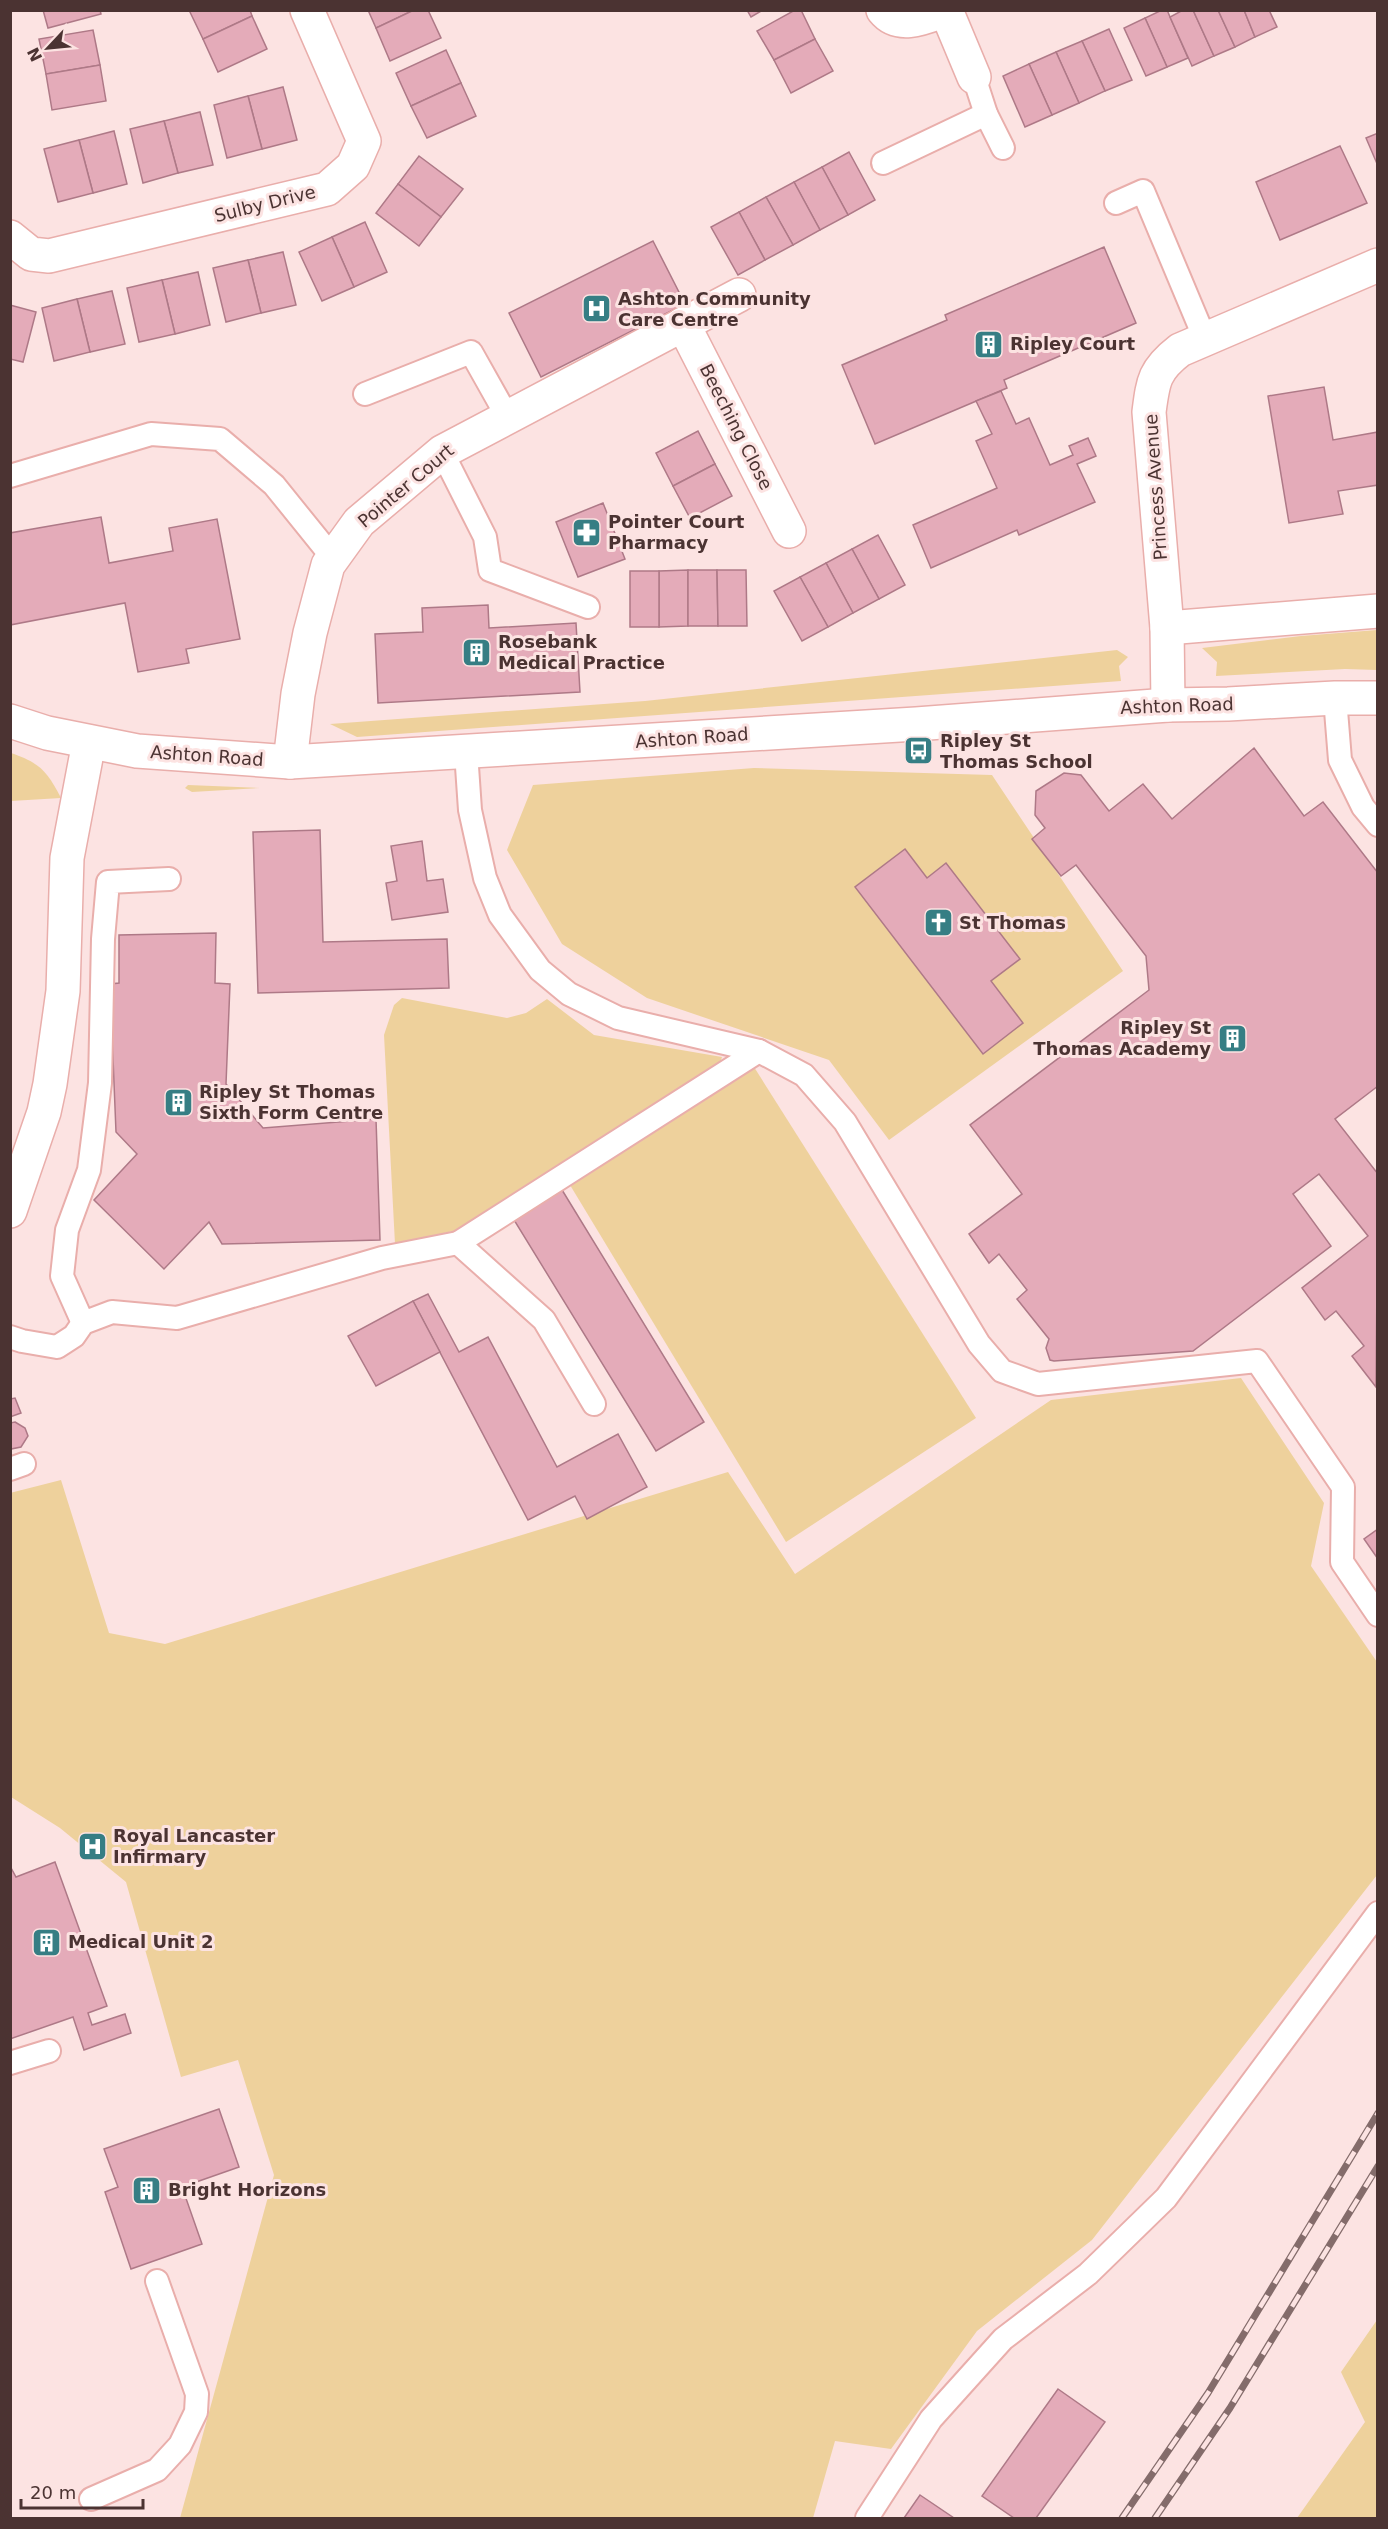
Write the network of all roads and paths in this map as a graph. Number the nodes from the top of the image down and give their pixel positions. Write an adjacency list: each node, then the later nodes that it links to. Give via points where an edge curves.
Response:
1 (307, 10): 9 (street, Sulby Drive, via 364,141 353,166 327,189 49,256 31,254)
2 (945, 10): 3 (street, via 914,22); 4 (street)
3 (885, 13)
4 (974, 77): 5 (lane)
5 (986, 114): 6 (lane); 7 (lane)
6 (1003, 148)
7 (884, 163)
8 (1116, 203): 13 (lane, via 1143,191)
9 (10, 237)
10 (1377, 266): 13 (street, Princess Avenue)
11 (739, 295): 12 (street, Pointer Court)
12 (683, 324): 15 (street, Pointer Court); 18 (street, Beeching Close)
13 (1206, 339): 22 (street, Princess Avenue, via 1162,363 1152,385 1149,412)
14 (365, 394): 15 (lane, via 471,352)
15 (507, 416): 16 (street, Pointer Court)
16 (442, 452): 19 (street, Pointer Court, via 360,522); 20 (lane, via 485,537 490,570)
17 (10, 476): 19 (lane, via 151,434 220,438 274,485)
18 (789, 531)
19 (333, 558): 29 (street, Pointer Court, via 310,633)
20 (588, 607)
21 (1377, 610): 22 (street)
22 (1167, 628): 25 (street, Princess Avenue)
23 (1335, 698): 24 (street, Ashton Road); 25 (street, Ashton Road); 30 (lane, via 1340,760 1363,807)
24 (1377, 698)
25 (1168, 705): 28 (street, Ashton Road)
26 (10, 721): 27 (street, Ashton Road)
27 (88, 742): 29 (street, Ashton Road, via 136,751); 33 (street, via 67,858 63,992 50,1084)
28 (466, 752): 29 (street, Ashton Road); 32 (lane, via 470,810 485,878 500,915 540,970 569,994 618,1018)
29 (290, 762)
30 (1377, 825)
31 (169, 879): 35 (lane, via 108,882 100,1083 89,1170 66,1230 62,1276)
32 (759, 1051): 34 (lane); 38 (lane, via 804,1075 845,1122 979,1344 1002,1371 1038,1384 1257,1361 1343,1487 1342,1562)
33 (10, 1211)
34 (458, 1243): 35 (lane, via 382,1258 177,1318 112,1312); 37 (lane, via 544,1320)
35 (83, 1323): 36 (lane, via 74,1336 57,1347)
36 (10, 1337)
37 (594, 1404)
38 (1377, 1615)
39 (1377, 1913): 44 (lane, via 1166,2198 1088,2274 1003,2339 931,2419)
40 (49, 2050): 41 (lane)
41 (10, 2063)
42 (157, 2281): 43 (lane, via 197,2394 196,2412 180,2445 157,2470)
43 (91, 2499)
44 (867, 2518)

